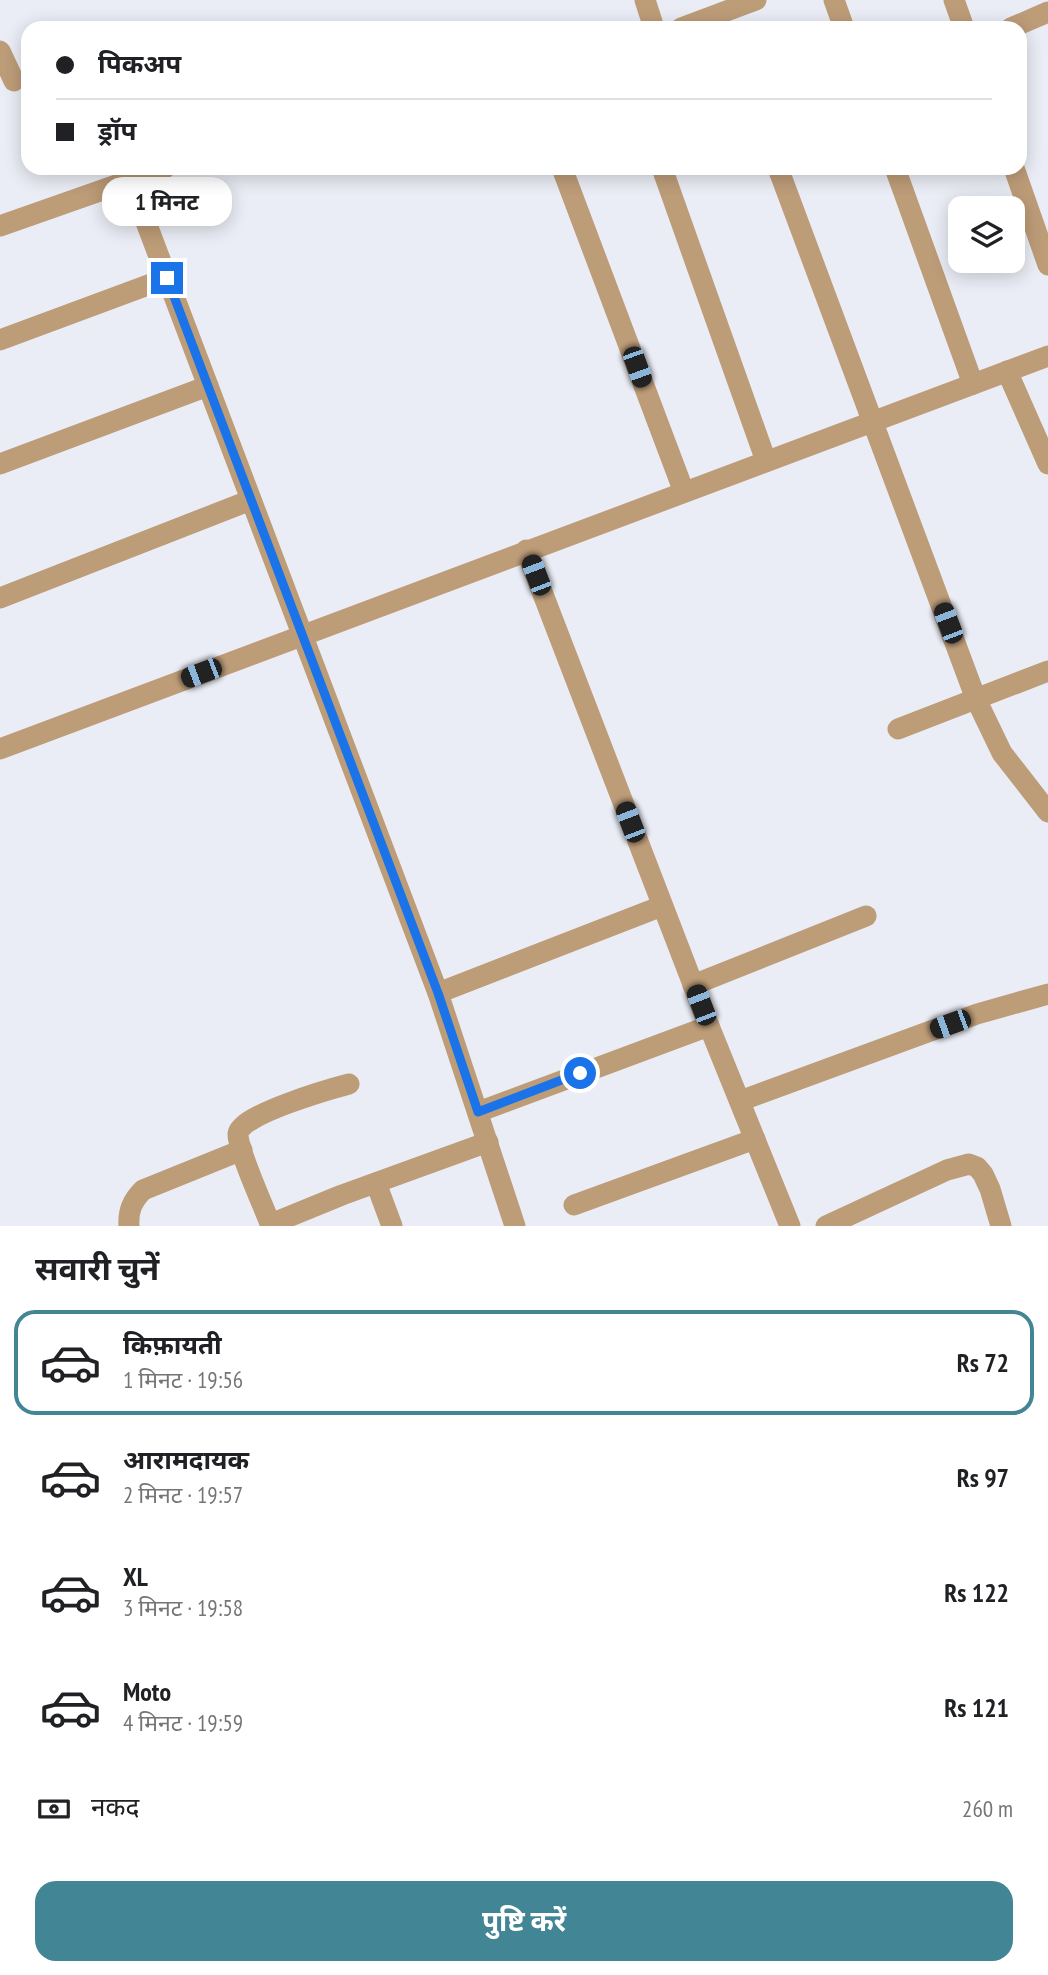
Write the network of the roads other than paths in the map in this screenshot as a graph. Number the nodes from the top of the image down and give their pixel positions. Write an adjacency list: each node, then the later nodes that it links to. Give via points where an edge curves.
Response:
1 (645, 0): 6 (street)
2 (756, 0): 7 (street)
3 (834, 0): 8 (street)
4 (954, 0): 9 (street)
5 (1048, 12): 10 (street)
6 (652, 21)
7 (723, 21)
8 (842, 21)
9 (962, 21)
10 (1027, 21)
11 (0, 51): 12 (street)
12 (14, 81)
13 (144, 175): 19 (street)
14 (565, 175): 32 (street)
15 (664, 175): 29 (street)
16 (781, 175): 28 (street)
17 (898, 175): 26 (street)
18 (1016, 175): 21 (street)
19 (130, 180): 20 (street); 22 (street)
20 (0, 226)
21 (1048, 265)
22 (167, 278): 23 (street); 27 (street)
23 (0, 340)
24 (1048, 356): 25 (street)
25 (1007, 372): 26 (street); 31 (street)
26 (973, 384): 28 (street)
27 (208, 386): 30 (street); 33 (street)
28 (872, 421): 29 (street); 38 (street)
29 (766, 461): 32 (street)
30 (0, 464)
31 (1048, 464)
32 (684, 492): 34 (street)
33 (251, 500): 35 (street); 36 (street)
34 (526, 550): 36 (street); 42 (street)
35 (0, 598)
36 (302, 635): 40 (street); 45 (street)
37 (1048, 671): 38 (street)
38 (976, 699): 39 (street); 41 (street, via 1002,753)
39 (898, 729)
40 (0, 749)
41 (1048, 812)
42 (662, 905): 44 (street); 45 (street)
43 (866, 916): 44 (street)
44 (693, 985): 47 (street)
45 (438, 993): 50 (street)
46 (1048, 994): 49 (street, via 977,1014)
47 (709, 1026): 49 (street); 50 (street)
48 (349, 1084): 53 (street, via 249,1120 238,1135)
49 (740, 1101): 51 (street)
50 (478, 1112): 52 (street)
51 (755, 1139): 55 (street); 60 (street)
52 (488, 1142): 54 (street); 59 (street)
53 (242, 1150): 56 (street); 57 (street, via 142,1190 130,1210)
54 (376, 1183): 56 (street); 58 (street)
55 (575, 1205)
56 (271, 1225)
57 (129, 1226)
58 (392, 1226)
59 (515, 1226)
60 (790, 1226)
61 (826, 1226): 62 (street, via 969,1164 983,1174)
62 (1000, 1226)

